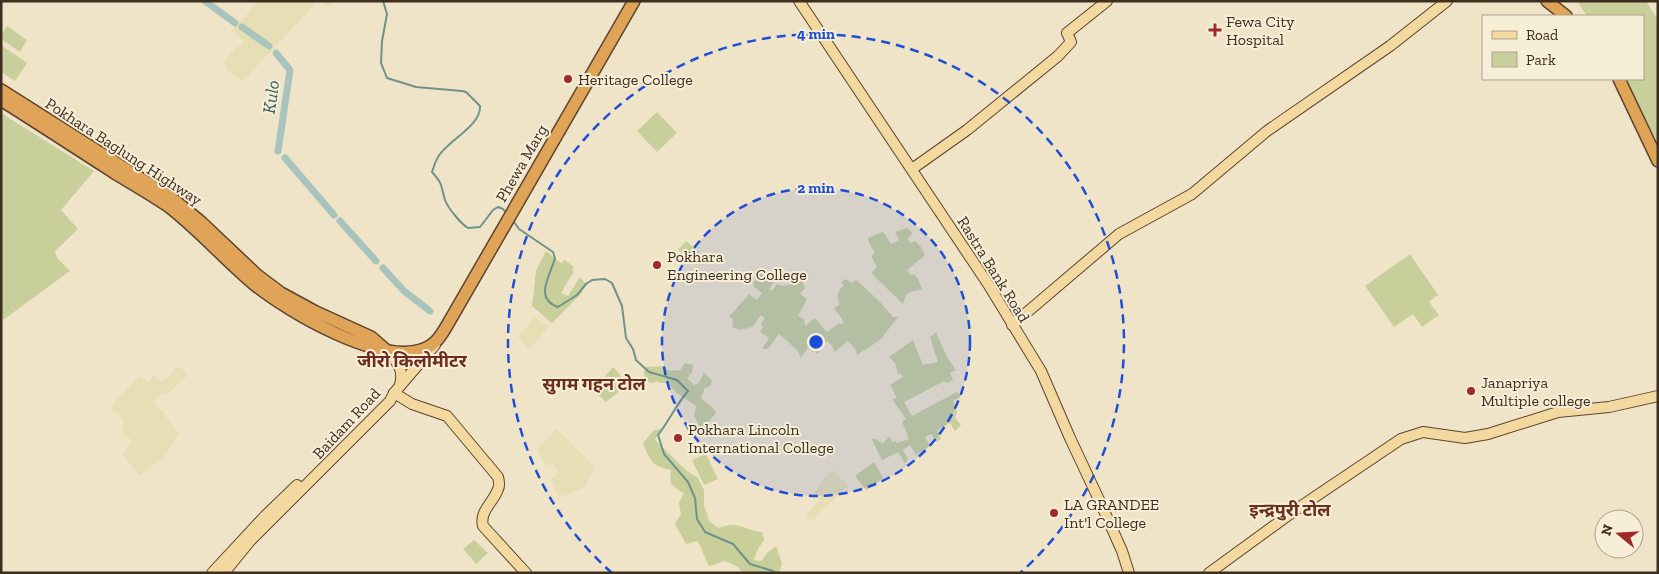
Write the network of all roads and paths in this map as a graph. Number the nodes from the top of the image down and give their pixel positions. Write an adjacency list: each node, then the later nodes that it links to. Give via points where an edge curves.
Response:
1 (634, 1): 13 (highway, Phewa Marg)
2 (799, 1): 11 (main road, Rastra Bank Road)
3 (1107, 1): 11 (main road, via 1067,33 1071,42 1058,56 968,130)
4 (1447, 1): 12 (main road, via 1390,46 1266,131 1192,194 1119,234)
5 (1547, 1): 6 (highway)
6 (1565, 15)
7 (1619, 80): 10 (highway)
8 (1, 90): 14 (highway, Pokhara Baglung Highway, via 173,199 281,293 314,312 371,337)
9 (1, 100): 14 (highway, Pokhara Baglung Highway, via 168,207 280,303 366,346)
10 (1658, 161)
11 (912, 169): 12 (main road, Rastra Bank Road)
12 (1012, 325): 20 (main road, Rastra Bank Road, via 1041,371)
13 (437, 342): 14 (highway, via 418,351); 15 (main road)
14 (388, 351): 15 (main road, via 402,371)
15 (397, 389): 17 (main road, Baidam Road, via 384,396); 18 (main road, Baidam Road, via 250,541); 19 (main road, via 412,404 447,416 498,477 499,489 481,521)
16 (1658, 396): 21 (main road, via 1609,407 1558,412 1465,438 1423,432 1401,439)
17 (212, 573)
18 (224, 573)
19 (526, 573)
20 (1129, 573)
21 (1209, 573)

